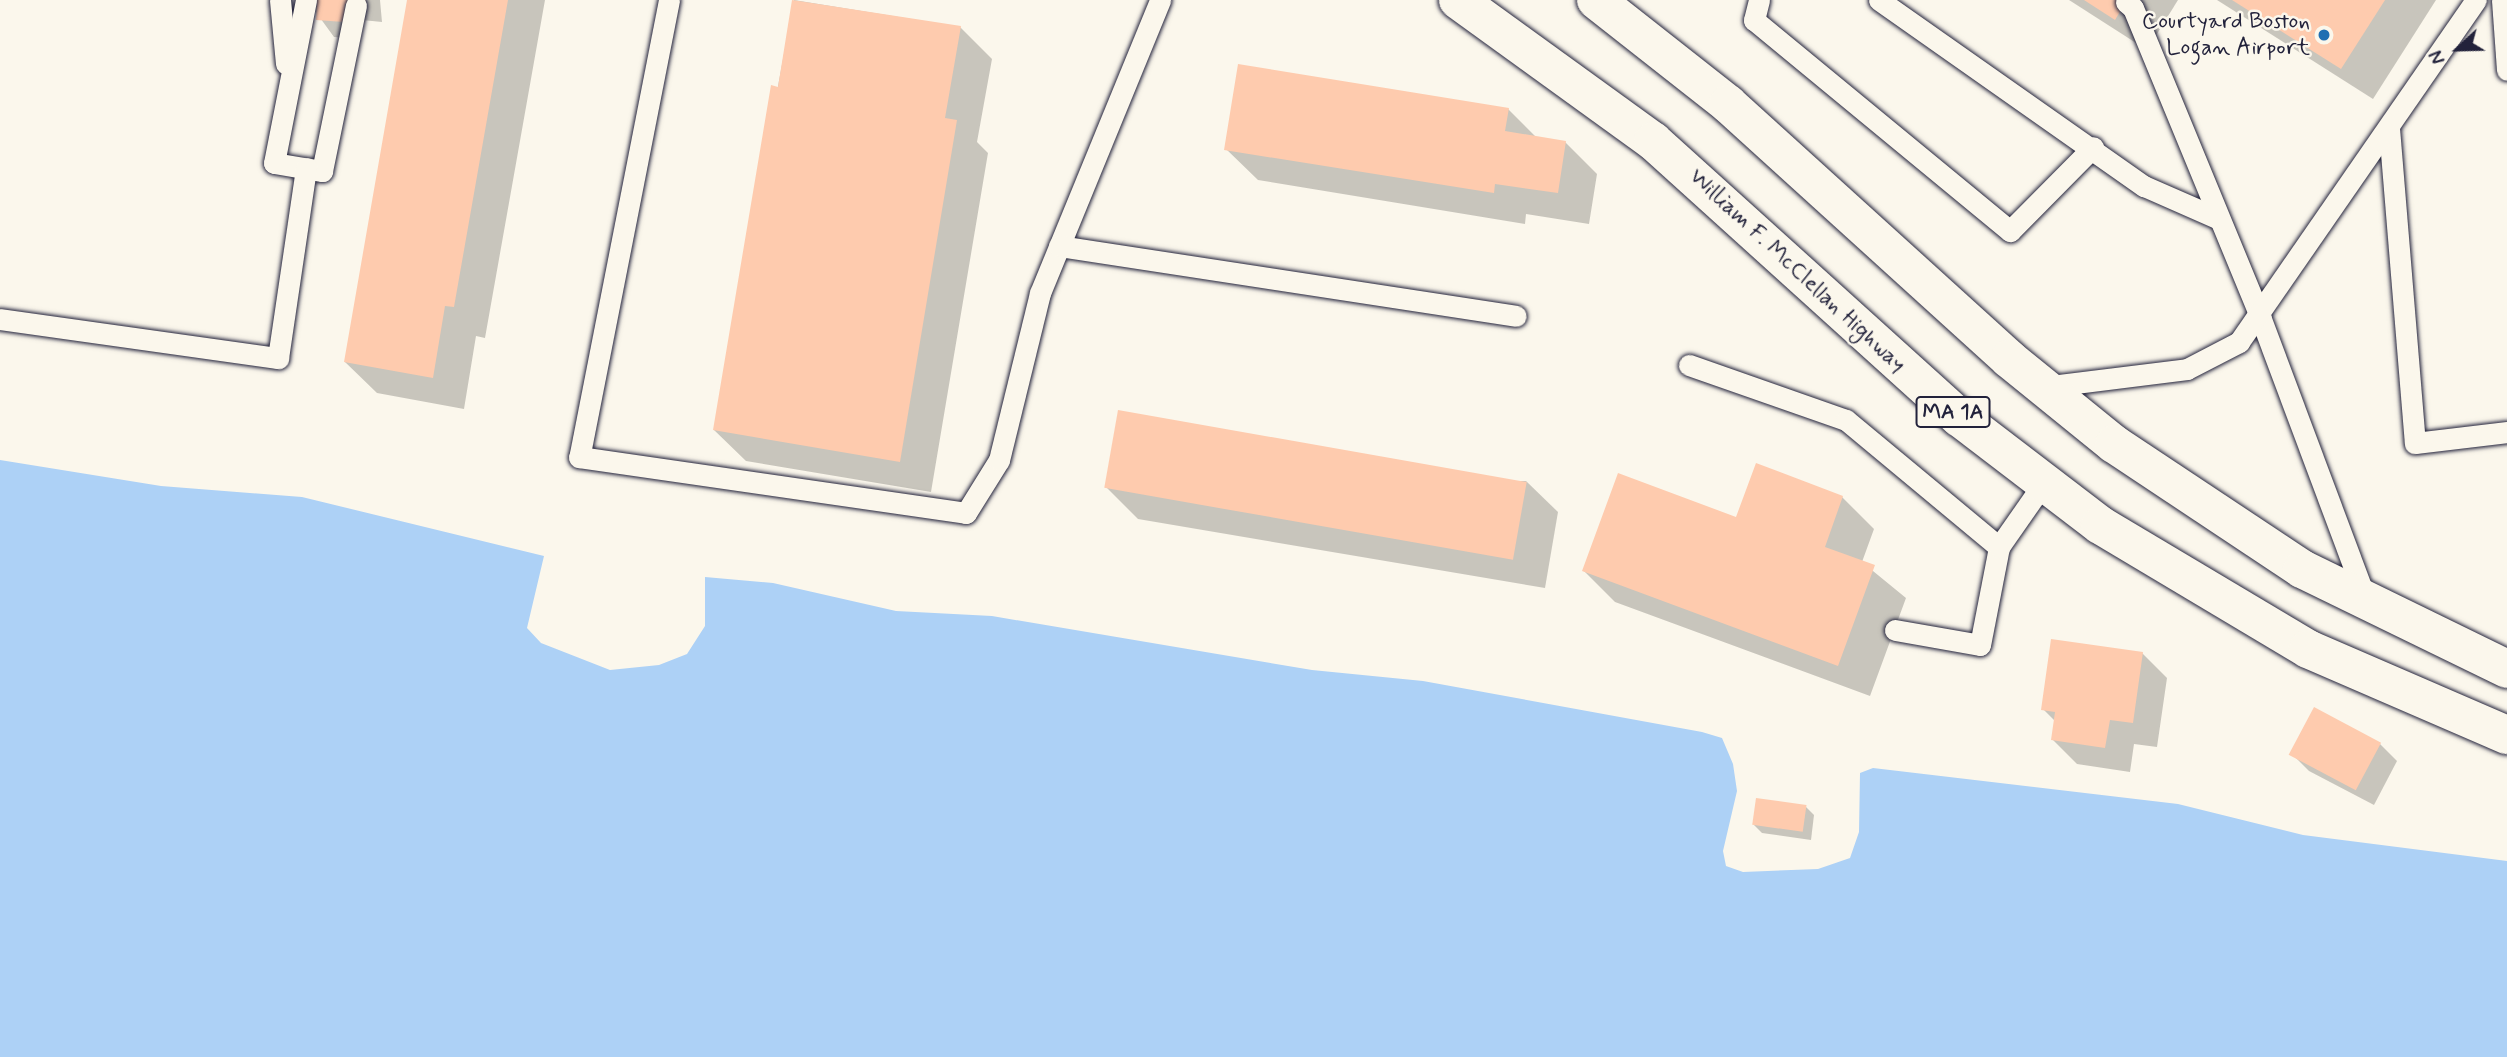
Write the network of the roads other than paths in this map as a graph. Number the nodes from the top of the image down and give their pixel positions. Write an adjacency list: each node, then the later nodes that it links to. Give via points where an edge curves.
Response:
1 (280, 0): 13 (lane)
2 (306, 0): 13 (lane)
3 (668, 0): 19 (lane, via 579,457 966,513 999,460 1027,339)
4 (1160, 0): 19 (lane)
5 (1458, 0): 26 (highway, William F. McClellan Highway / MA 1A, via 1653,141 1908,373)
6 (1595, 0): 24 (highway, via 1752,125)
7 (1759, 0): 16 (lane, via 1754,20 2010,231)
8 (1879, 0): 16 (lane)
9 (2476, 0): 15 (lane)
10 (2502, 0): 14 (lane)
11 (2126, 2): 18 (lane)
12 (356, 5): 17 (lane)
13 (288, 64): 17 (lane, via 274,163)
14 (2507, 71)
15 (2389, 128): 21 (lane); 25 (lane, via 2415,443)
16 (2093, 147): 18 (lane, via 2144,186)
17 (314, 170): 22 (lane, via 278,358)
18 (2217, 218): 21 (lane)
19 (1059, 246): 20 (lane)
20 (1516, 316)
21 (2261, 318): 24 (lane, via 2239,342 2187,369); 28 (lane)
22 (0, 319)
23 (1689, 365): 27 (lane, via 1846,420)
24 (2042, 388): 28 (highway, via 2194,502)
25 (2507, 432)
26 (2043, 484): 27 (lane); 31 (highway, William F. McClellan Highway / MA 1A, via 2158,564 2277,633)
27 (1999, 547): 29 (lane, via 1980,645)
28 (2368, 605): 30 (highway)
29 (1895, 630)
30 (2507, 669)
31 (2507, 735)

